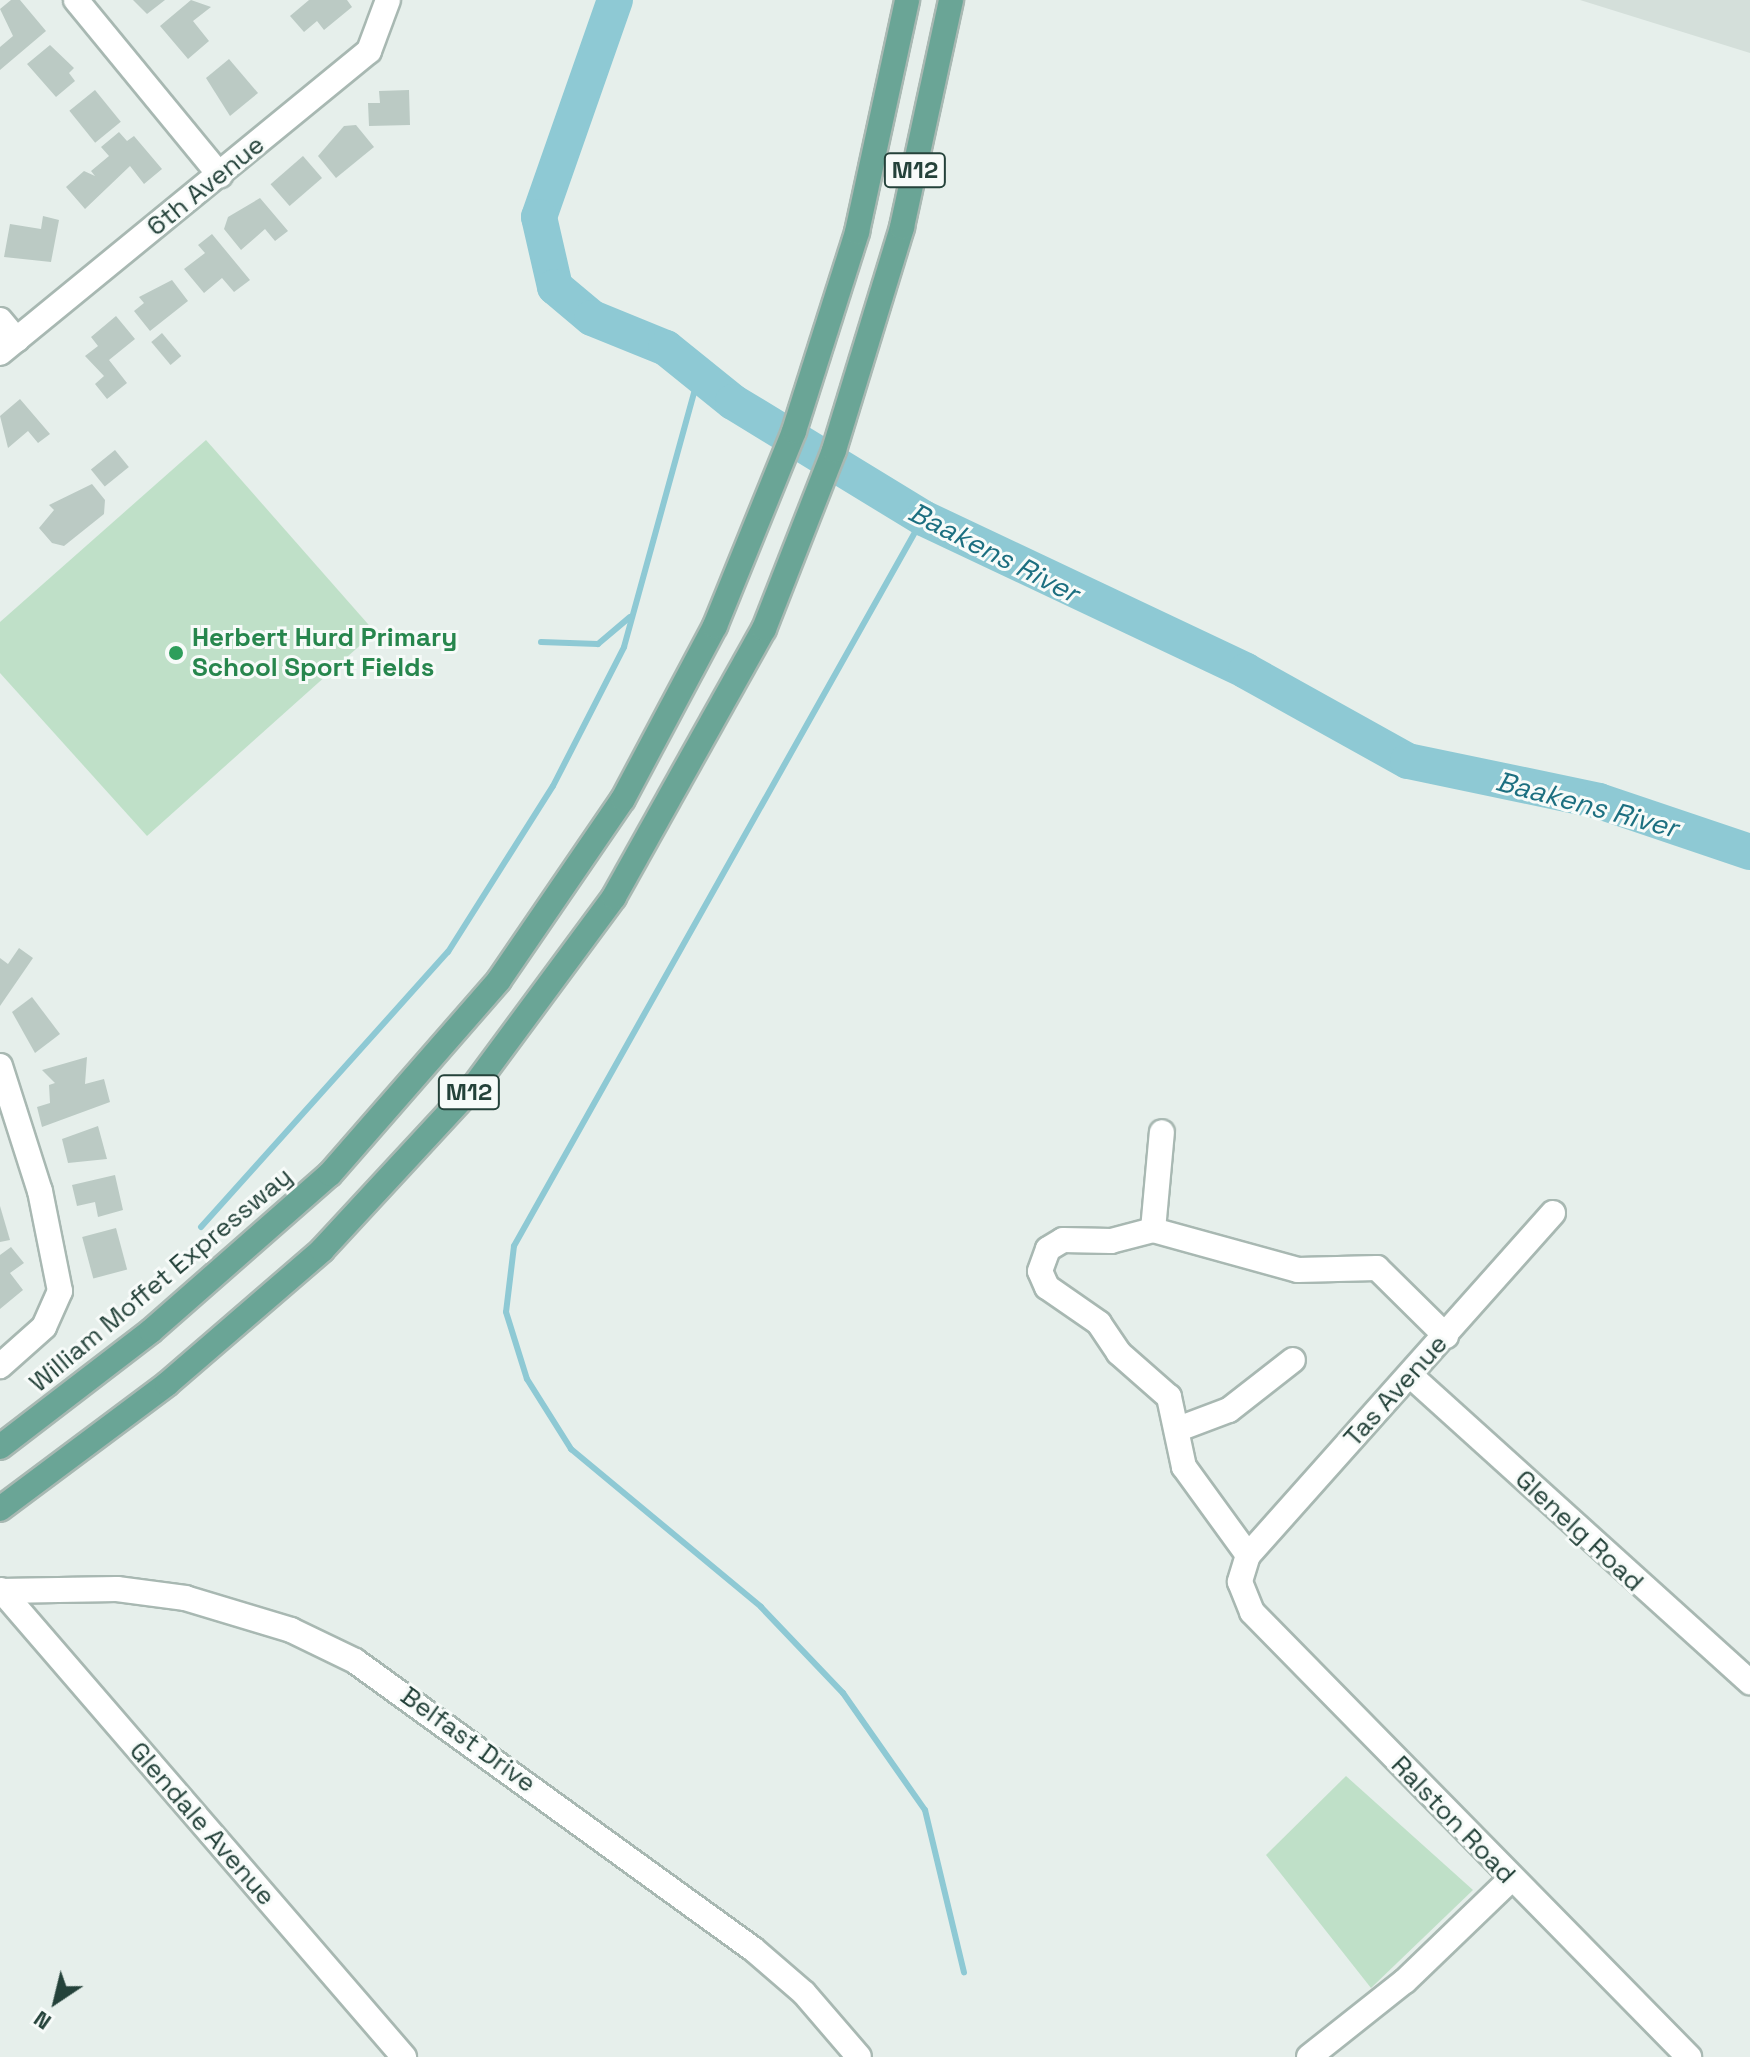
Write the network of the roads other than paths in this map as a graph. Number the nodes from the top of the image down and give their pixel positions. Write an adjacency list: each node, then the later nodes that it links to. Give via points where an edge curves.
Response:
1 (76, 0): 5 (street)
2 (907, 0): 17 (main road, William Moffet Expressway / M12, via 830,324 752,538 623,799 444,1049 245,1253)
3 (951, 0): 18 (main road, M12, via 872,337 794,556 715,726 652,835 575,953 475,1085 276,1292)
4 (388, 2): 5 (street, 6th Avenue, via 369,51)
5 (220, 175): 7 (street, 6th Avenue)
6 (0, 320): 7 (street)
7 (8, 347)
8 (0, 1066): 14 (street, via 16,1103 60,1283 44,1327)
9 (1162, 1132): 11 (street)
10 (1553, 1213): 12 (street, Tas Avenue)
11 (1153, 1230): 12 (street, via 1298,1270 1383,1270); 16 (street, via 1111,1241 1063,1240 1048,1249 1040,1271 1047,1287 1099,1323 1119,1353 1160,1386)
12 (1446, 1336): 15 (street, Tas Avenue)
13 (1293, 1360): 16 (street, via 1229,1410)
14 (0, 1366)
15 (1411, 1376): 19 (street, Tas Avenue); 21 (street, Glenelg Road)
16 (1181, 1428): 19 (street, via 1184,1467)
17 (0, 1447)
18 (0, 1509)
19 (1244, 1563): 22 (street, Ralston Road, via 1252,1612)
20 (1, 1590): 23 (street, Glendale Avenue); 24 (street, Belfast Drive, via 117,1589 185,1598 291,1630 355,1661 753,1949 804,1993)
21 (1750, 1682)
22 (1510, 1880): 25 (street, via 1405,1981); 26 (street, Ralston Road)
23 (404, 2057)
24 (859, 2057)
25 (1309, 2057)
26 (1689, 2057)

